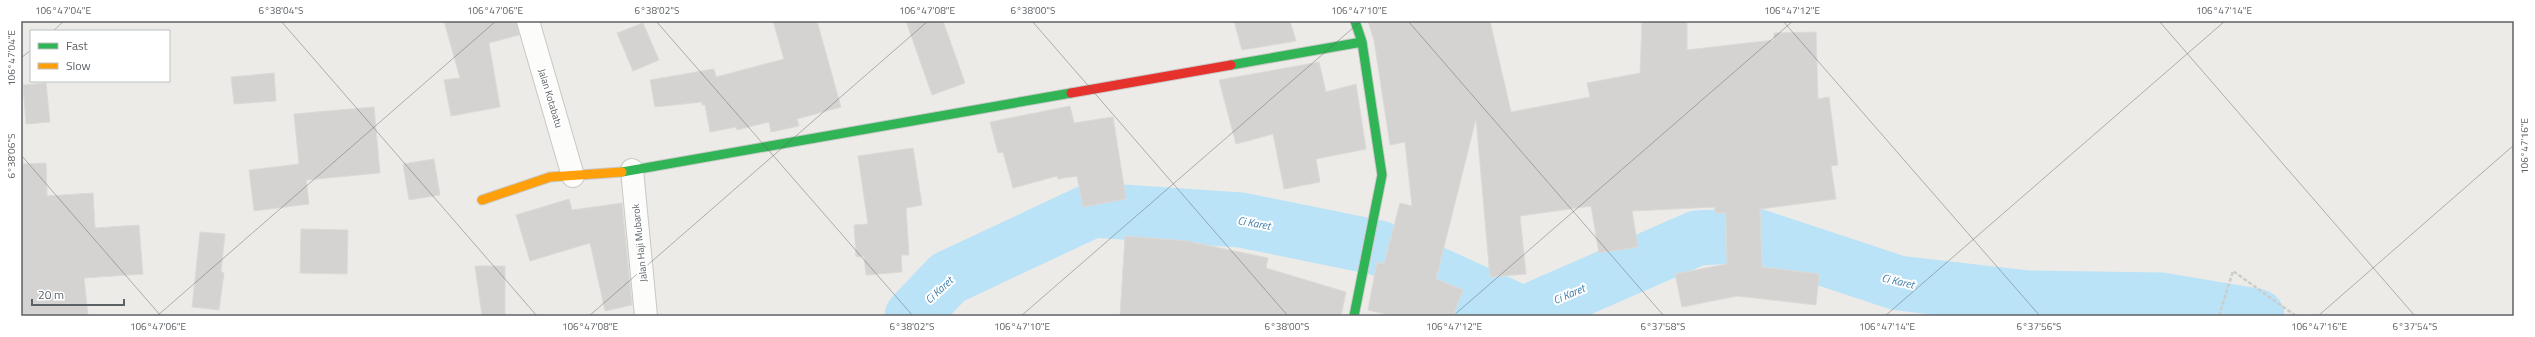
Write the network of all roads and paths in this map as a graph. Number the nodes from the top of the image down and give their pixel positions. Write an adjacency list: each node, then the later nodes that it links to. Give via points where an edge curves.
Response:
1 (528, 21): 5 (street, Jalan Kotabatu)
2 (1355, 21): 3 (street)
3 (1362, 42): 4 (street); 8 (street, via 1382,175)
4 (632, 170): 5 (street); 7 (street, Jalan Haji Mubarok)
5 (573, 176): 6 (street, via 550,177)
6 (482, 200)
7 (646, 316)
8 (1354, 316)
9 (2219, 316): 10 (path, via 2233,271)
10 (2296, 316)

